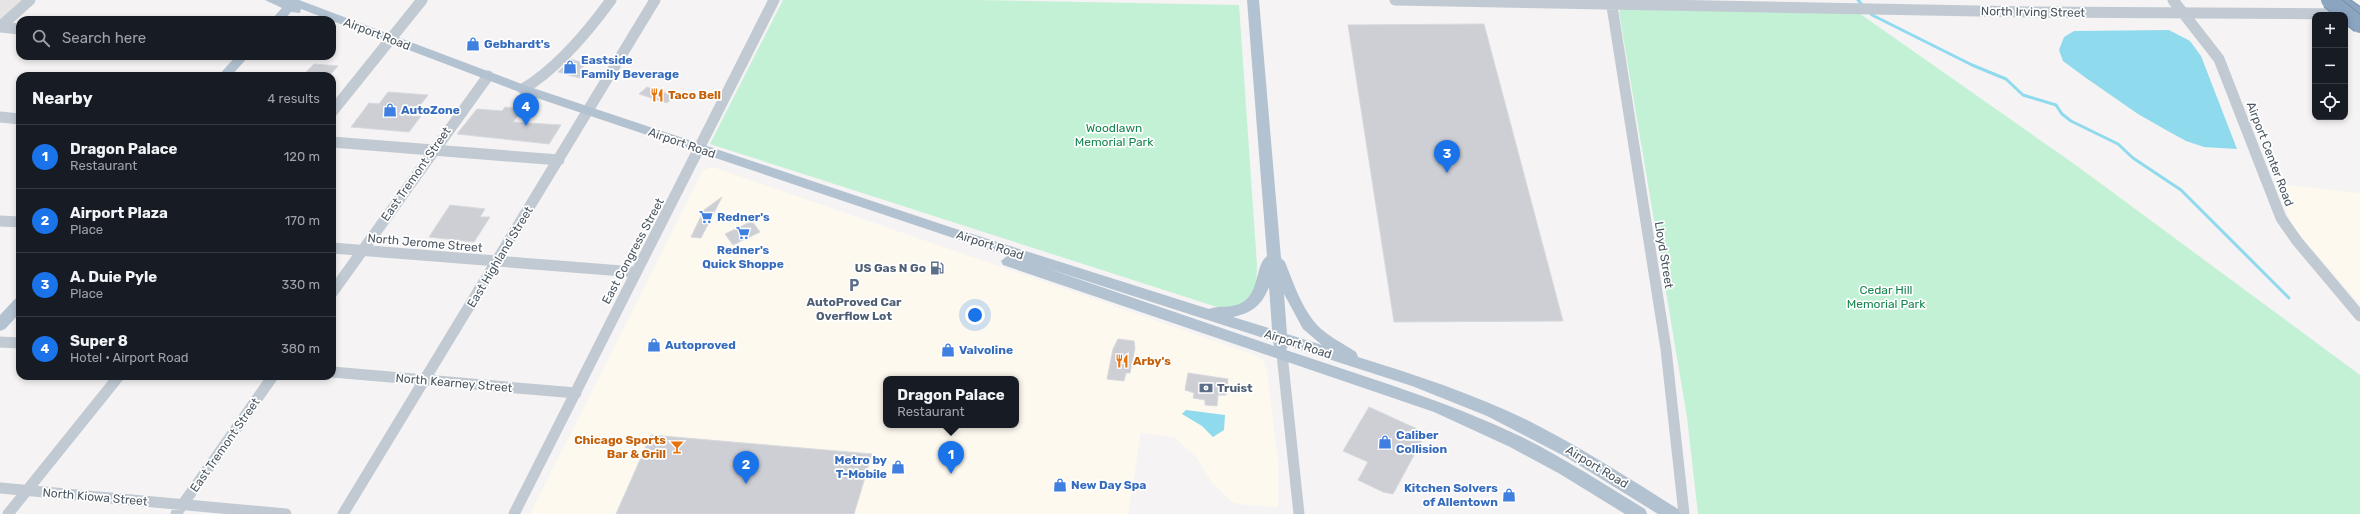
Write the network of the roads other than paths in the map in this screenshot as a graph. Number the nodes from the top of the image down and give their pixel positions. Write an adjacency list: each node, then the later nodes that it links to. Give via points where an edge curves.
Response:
1 (30, 0): 23 (street)
2 (270, 0): 12 (main road)
3 (422, 0): 25 (street)
4 (611, 0): 29 (street, via 584,36 533,83)
5 (655, 0): 31 (street, East Highland Street)
6 (774, 0): 36 (street, East Congress Street)
7 (1253, 0): 41 (main road)
8 (1395, 0): 13 (street, North Irving Street)
9 (2173, 0): 15 (street, Airport Center Road)
10 (2329, 0): 22 (highway, bridge)
11 (2342, 0): 16 (highway)
12 (292, 2): 17 (main road); 18 (main road); 19 (main road, Airport Road)
13 (1611, 2): 14 (street, North Irving Street, via 1865,8); 69 (street, Lloyd Street, via 1666,349)
14 (1881, 4): 15 (street, North Irving Street)
15 (2183, 13): 16 (street, North Irving Street); 48 (street, Airport Center Road, via 2219,59 2281,218)
16 (2360, 14)
17 (280, 16)
18 (315, 16)
19 (326, 16)
20 (336, 20): 25 (main road, Airport Road)
21 (336, 25): 25 (main road, Airport Road)
22 (2360, 26)
23 (0, 27): 24 (street)
24 (16, 29)
25 (388, 42): 28 (main road, Airport Road); 30 (street)
26 (238, 60): 27 (main road)
27 (228, 72)
28 (485, 79): 29 (main road, Airport Road); 31 (main road, Airport Road); 35 (street, East Tremont Street)
29 (523, 89): 31 (main road, Airport Road)
30 (336, 107)
31 (587, 114): 36 (main road, Airport Road); 37 (street, East Highland Street)
32 (0, 117): 33 (street)
33 (16, 118)
34 (336, 142): 35 (street)
35 (433, 151): 37 (street); 42 (street, East Tremont Street)
36 (697, 152): 44 (street, East Congress Street); 47 (main road, Airport Road); 52 (main road, Airport Road)
37 (559, 160): 43 (street, East Highland Street)
38 (0, 221): 39 (street)
39 (16, 222)
40 (336, 248): 42 (street, North Jerome Street)
41 (1273, 250): 47 (main road, via 1262,293 1254,302 1239,311); 52 (main road); 53 (main road, via 1296,305 1312,328)
42 (362, 251): 43 (street, North Jerome Street); 45 (street, East Tremont Street)
43 (497, 262): 44 (street, North Jerome Street); 57 (street, East Highland Street)
44 (635, 272): 58 (street, East Congress Street)
45 (336, 287)
46 (16, 307): 49 (main road)
47 (1202, 313): 52 (main road, Airport Road)
48 (2360, 316)
49 (0, 325)
50 (0, 342): 51 (street)
51 (16, 344)
52 (1281, 346): 53 (main road, Airport Road); 66 (street); 67 (main road, Airport Road, via 1465,419 1566,469)
53 (1368, 366): 68 (main road, Airport Road, via 1484,407 1536,432 1590,462)
54 (336, 372): 57 (street, North Kearney Street)
55 (115, 380): 60 (street)
56 (270, 380): 61 (street, East Tremont Street)
57 (426, 380): 58 (street, North Kearney Street); 64 (street, East Highland Street)
58 (576, 394): 65 (street, East Congress Street)
59 (0, 488): 60 (street, North Kiowa Street)
60 (26, 491): 61 (street, North Kiowa Street); 62 (street)
61 (179, 510): 63 (street, North Kiowa Street)
62 (8, 514)
63 (286, 514)
64 (343, 514)
65 (514, 514)
66 (1299, 514)
67 (1639, 514)
68 (1672, 514)
69 (1684, 514)

